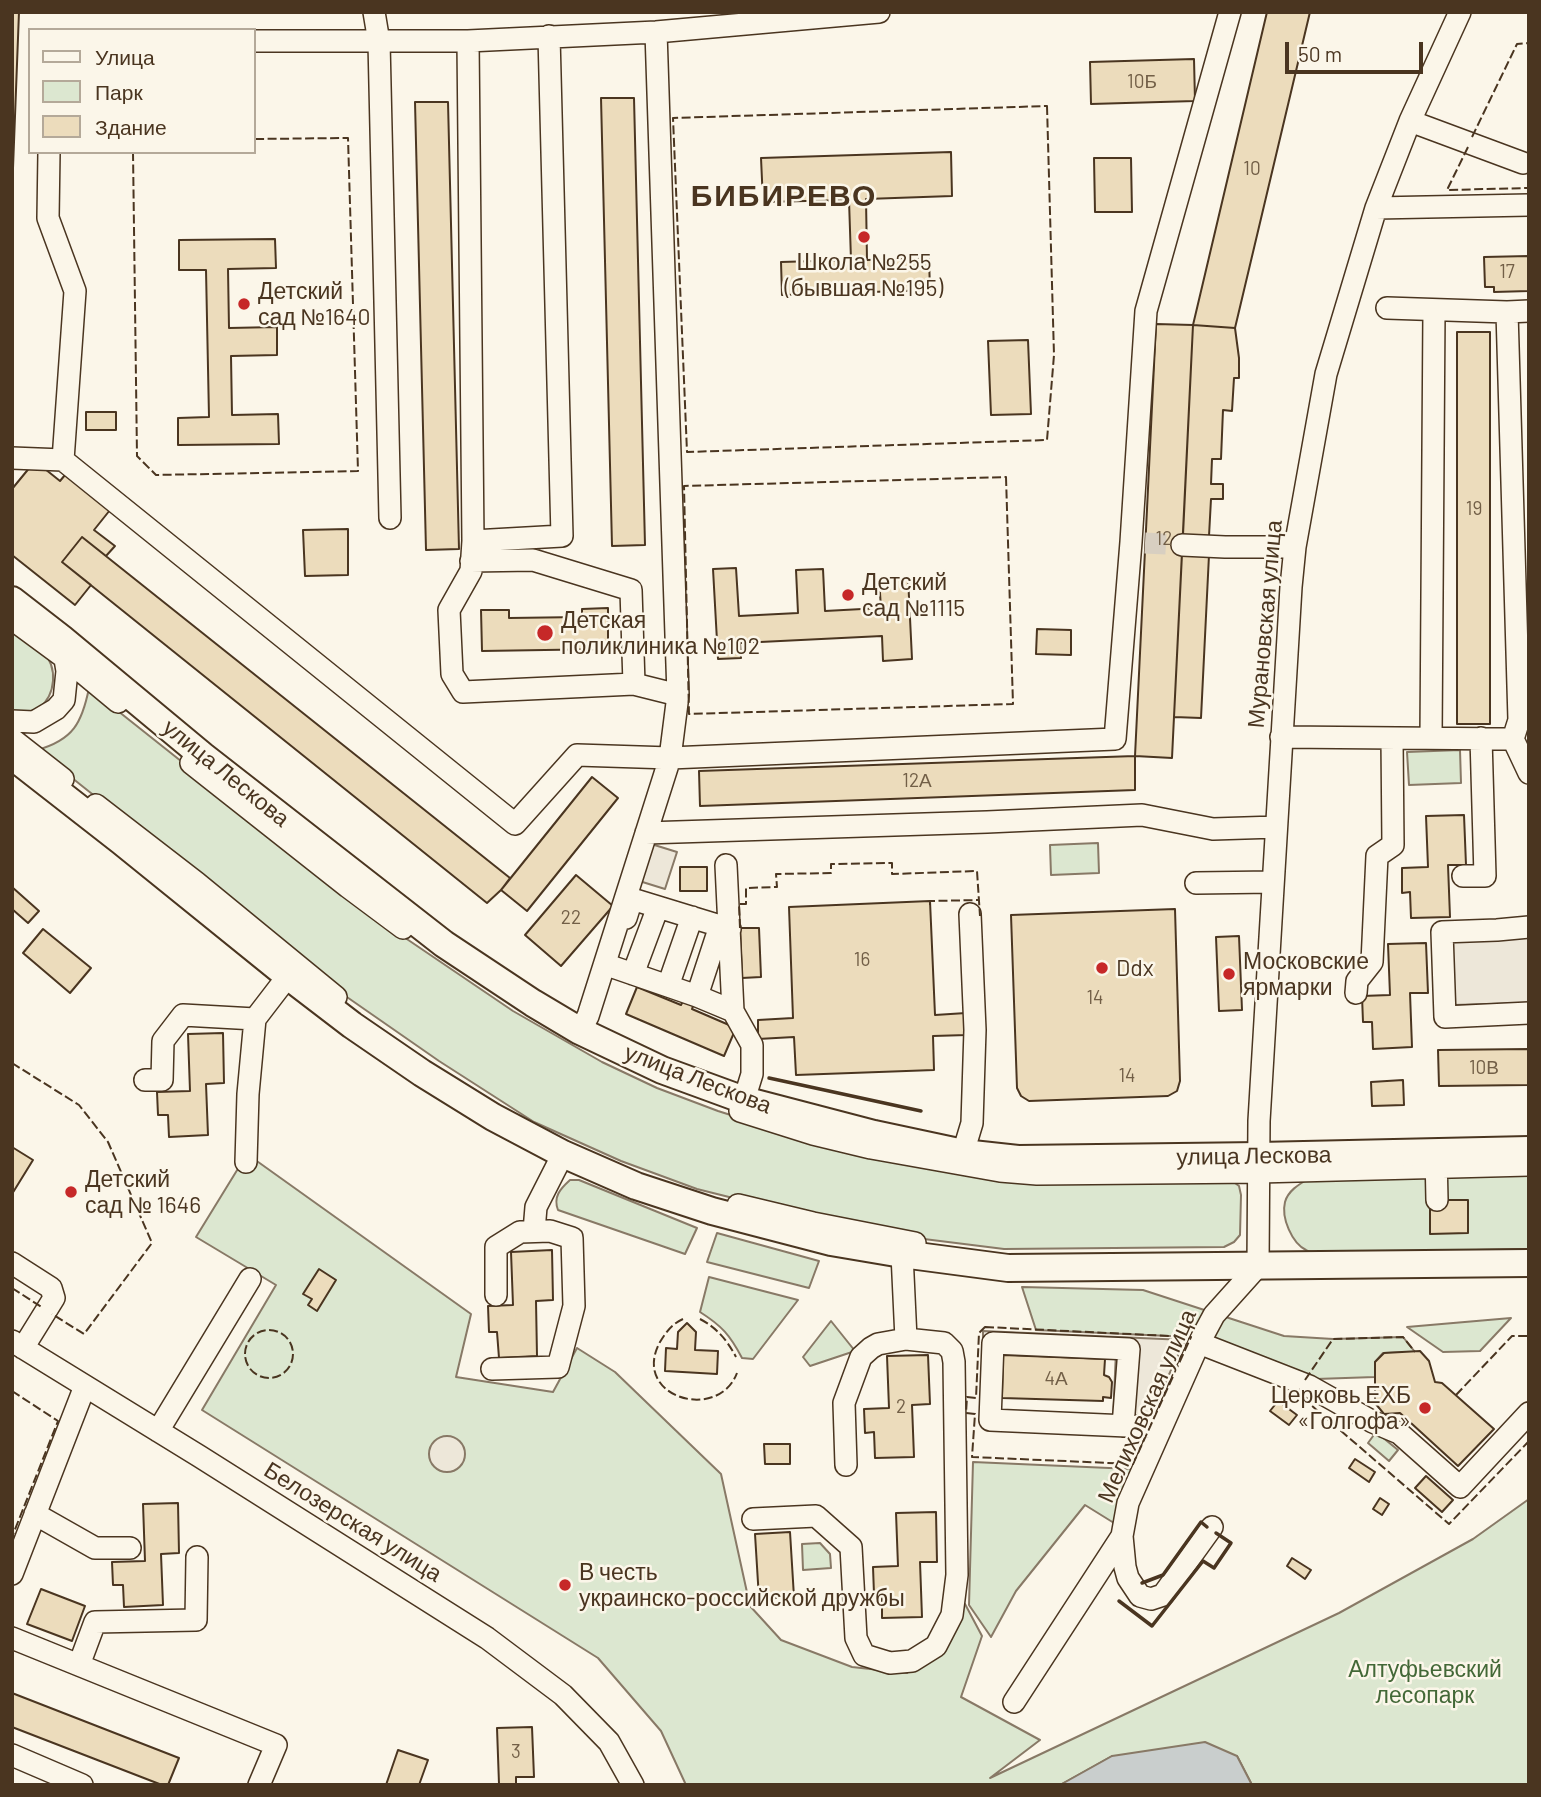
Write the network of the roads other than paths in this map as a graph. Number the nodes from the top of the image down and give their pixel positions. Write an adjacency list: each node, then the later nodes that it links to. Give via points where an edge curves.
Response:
1 (374, 12): 9 (street)
2 (879, 12): 5 (street)
3 (1230, 12): 37 (street, via 1146,311 1138,542 1115,739)
4 (1460, 12): 10 (street, Мурановская улица)
5 (656, 32): 6 (street); 28 (street)
6 (549, 36): 8 (street); 23 (street, via 562,536)
7 (256, 41): 9 (street)
8 (468, 41): 9 (street); 23 (street)
9 (379, 42): 20 (street)
10 (1410, 121): 12 (street); 14 (street, Мурановская улица)
11 (49, 154): 19 (street, via 48,218 75,291)
12 (1524, 163)
13 (1529, 205): 14 (street)
14 (1376, 208): 22 (street, Мурановская улица, via 1325,374)
15 (1387, 308): 16 (street)
16 (1434, 310): 17 (street); 32 (street)
17 (1518, 311): 30 (street)
18 (12, 458): 19 (street)
19 (63, 460): 37 (street, via 515,824 576,755)
20 (390, 518)
21 (1182, 545): 22 (street)
22 (1295, 547): 31 (street, Мурановская улица)
23 (472, 551): 27 (street, via 533,560 631,590); 27 (street, via 471,571 449,610 452,674 463,692)
24 (12, 600): 26 (main road, улица Лескова)
25 (12, 619): 26 (street, улица Лескова)
26 (63, 648): 29 (street, via 67,670 64,700 34,722); 60 (main road, улица Лескова, via 443,944); 68 (street, улица Лескова, via 231,795 438,954 555,1030 660,1081 813,1134 1000,1171 1050,1174)
27 (634, 684): 28 (street)
28 (678, 695): 37 (street)
29 (12, 721)
30 (1520, 726): 33 (street); 38 (street)
31 (1281, 737): 35 (street); 39 (street, Мурановская улица)
32 (1430, 738): 33 (street); 35 (street)
33 (1480, 738): 42 (street, via 1485,876)
34 (12, 739): 74 (street, via 414,1054 531,1128 639,1174 717,1200 813,1223 971,1252)
35 (1392, 739): 55 (street, via 1392,845 1377,856 1372,962 1357,981)
36 (12, 756): 52 (main road)
37 (670, 758): 40 (street)
38 (1529, 773)
39 (1276, 827): 40 (street, via 1213,829 1143,815); 43 (street, Мурановская улица)
40 (646, 833): 54 (street)
41 (726, 865): 48 (street)
42 (1463, 876)
43 (1272, 882): 44 (street); 68 (street, Мурановская улица)
44 (1196, 883)
45 (658, 907): 47 (street); 50 (street, via 632,899); 51 (street)
46 (970, 914): 64 (street, via 975,1030 972,1124)
47 (692, 917): 48 (street); 53 (street)
48 (725, 927): 56 (street); 57 (street)
49 (1529, 927): 58 (street, via 1442,932 1445,1017)
50 (610, 966): 51 (street); 54 (street)
51 (633, 974): 53 (street)
52 (288, 976): 59 (street); 65 (main road, via 422,1073)
53 (668, 986): 56 (street)
54 (595, 991): 60 (street)
55 (1356, 993)
56 (697, 996): 57 (street)
57 (733, 1011): 62 (street, via 752,1045 752,1074)
58 (1529, 1013)
59 (256, 1019): 61 (street, via 183,1015 163,1041 162,1080); 67 (street)
60 (580, 1031): 62 (main road, улица Лескова, via 662,1070)
61 (145, 1080)
62 (744, 1100): 64 (main road, улица Лескова)
63 (1529, 1150): 66 (main road, улица Лескова)
64 (963, 1153): 68 (main road, улица Лескова, via 1028,1159)
65 (563, 1154): 71 (street, via 536,1207); 72 (main road, via 712,1212 831,1242)
66 (1436, 1160): 68 (main road, улица Лескова); 69 (street, улица Лескова); 70 (street)
67 (246, 1162)
68 (1259, 1164): 74 (street, Мурановская улица)
69 (1529, 1165)
70 (1437, 1200)
71 (534, 1231): 78 (street, via 520,1232 495,1247); 82 (street, via 572,1238 574,1306 558,1367)
72 (902, 1254): 74 (main road, via 1007,1268); 79 (street)
73 (1529, 1254): 74 (street)
74 (1258, 1261): 75 (main road); 80 (street, Мелиховская улица, via 1214,1315)
75 (1529, 1263)
76 (12, 1264): 81 (street, via 51,1288 54,1298)
77 (250, 1279): 87 (street)
78 (496, 1294)
79 (906, 1339): 88 (street, via 878,1345 861,1357 844,1403); 90 (street, via 944,1343 952,1350 954,1362 957,1575 952,1615 936,1646 912,1661 890,1663 864,1656 856,1638 851,1547 816,1516)
80 (1199, 1343): 84 (street, via 1309,1386 1399,1433 1460,1487); 86 (street, Мелиховская улица)
81 (18, 1345): 83 (street, Белозерская улица)
82 (492, 1369)
83 (85, 1386): 87 (street, Белозерская улица); 89 (street)
84 (1529, 1413)
85 (1123, 1426): 85 (street, via 990,1419 993,1343 1129,1349); 86 (street)
86 (1161, 1428): 92 (street, Мелиховская улица, via 1128,1503)
87 (158, 1431): 102 (street, Белозерская улица, via 487,1638 563,1695 609,1742)
88 (846, 1465)
89 (35, 1514): 93 (street, via 95,1548); 95 (street)
90 (753, 1519)
91 (1212, 1527): 92 (street, Мелиховская улица, via 1163,1595 1150,1599 1140,1596 1128,1578)
92 (1122, 1536): 98 (street)
93 (130, 1548)
94 (197, 1557): 97 (street, via 196,1620 95,1622)
95 (12, 1574)
96 (12, 1638): 97 (street)
97 (79, 1665): 101 (street, via 276,1745)
98 (1014, 1702)
99 (12, 1755): 100 (street)
100 (82, 1785)
101 (259, 1785)
102 (633, 1785)

